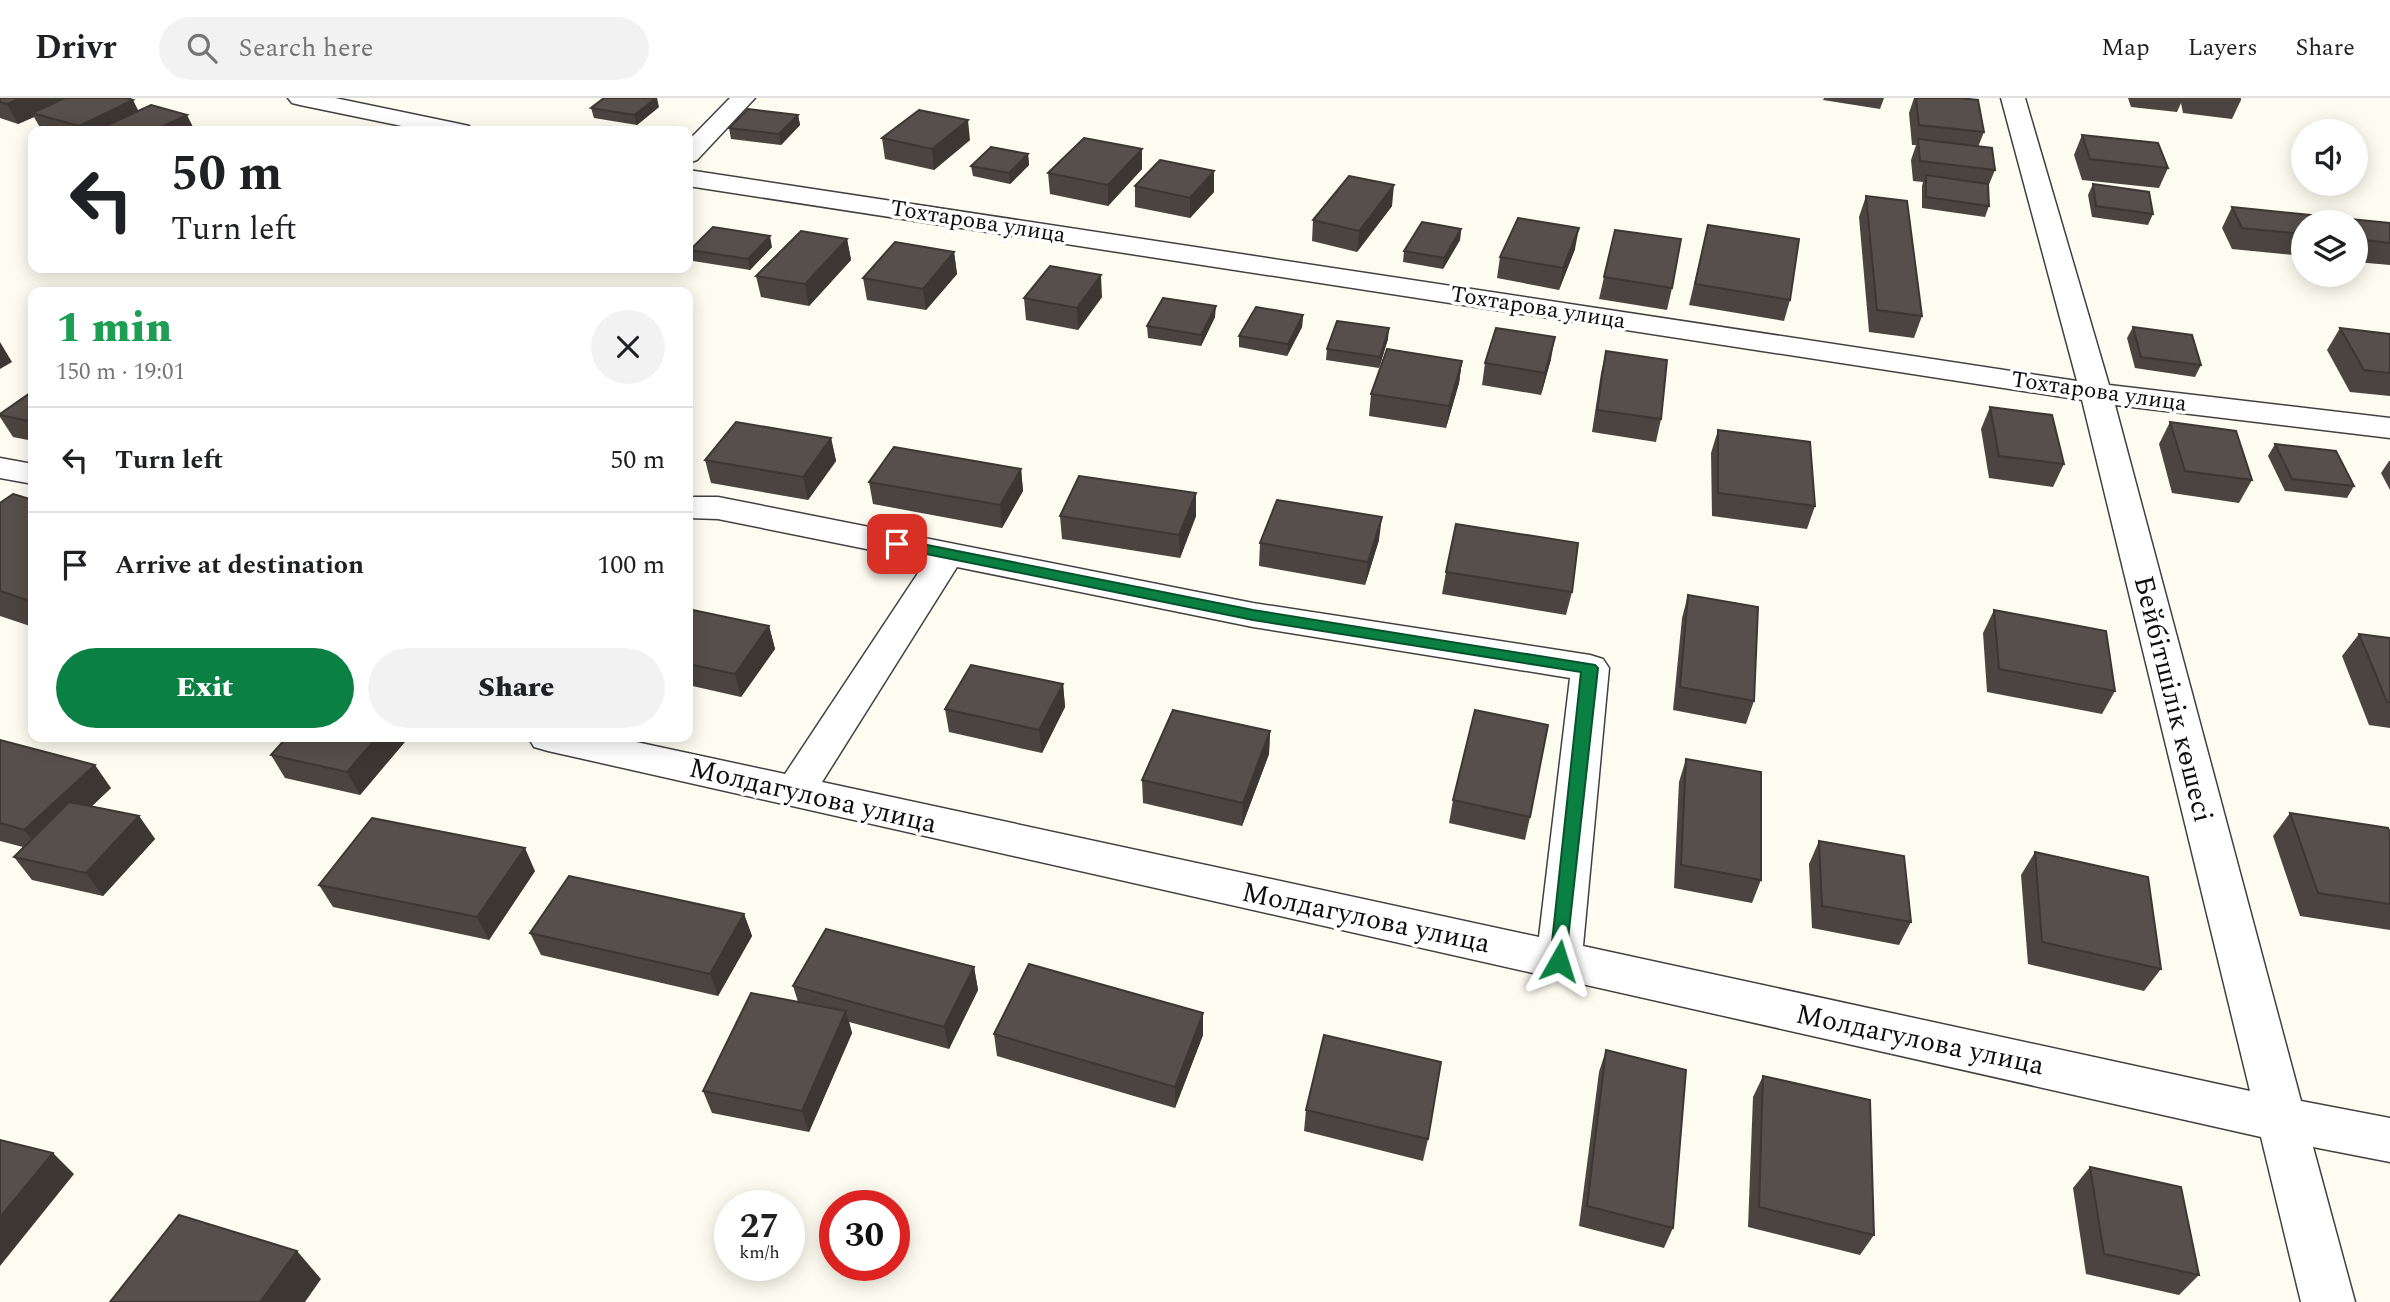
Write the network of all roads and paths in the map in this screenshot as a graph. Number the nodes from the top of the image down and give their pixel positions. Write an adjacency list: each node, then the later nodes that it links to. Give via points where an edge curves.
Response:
1 (300, 98): 4 (street)
2 (743, 98): 5 (street)
3 (2013, 98): 7 (street, Бейбітшілік көшесі)
4 (436, 126)
5 (693, 150)
6 (693, 179): 7 (street, Тохтарова улица)
7 (2095, 393): 8 (street, Тохтарова улица); 16 (street, Бейбітшілік көшесі)
8 (2390, 428)
9 (0, 468): 10 (street)
10 (28, 473)
11 (693, 508): 12 (street, via 718,508)
12 (948, 554): 14 (street); 15 (street, via 1253,615 1590,668)
13 (570, 742): 14 (street, Молдагулова улица)
14 (795, 792): 15 (street, Молдагулова улица)
15 (1559, 961): 16 (street, Молдагулова улица)
16 (2280, 1119): 17 (street, Молдагулова улица); 18 (street, Бейбітшілік көшесі)
17 (2390, 1140)
18 (2328, 1302)

